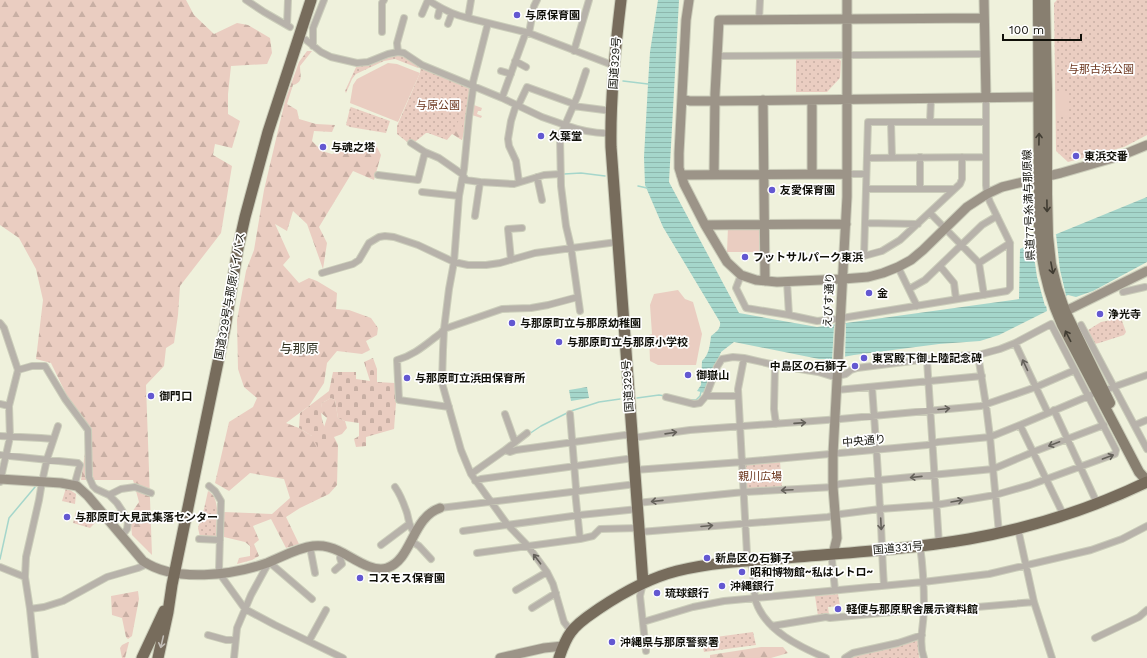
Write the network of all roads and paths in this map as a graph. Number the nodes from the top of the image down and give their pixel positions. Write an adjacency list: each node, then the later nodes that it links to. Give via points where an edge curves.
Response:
1 (246, 0): 2 (street, via 289,26)
2 (288, 0)
3 (311, 0): 245 (highway, 国道329号与那原バイパス, via 251,192)
4 (324, 0): 31 (street, via 313,28)
5 (384, 0): 28 (street)
6 (428, 0): 17 (street); 19 (street)
7 (471, 0): 22 (street)
8 (537, 0): 29 (street)
9 (589, 0): 32 (street)
10 (621, 0): 38 (highway, 国道329号)
11 (689, 0): 47 (street)
12 (760, 0): 24 (street)
13 (846, 0): 25 (street, えびす通り)
14 (984, 0): 23 (street)
15 (1038, 0): 44 (main road, 県道77号糸満与那原線)
16 (1045, 0): 79 (main road, 県道77号糸満与那原線)
17 (440, 8): 18 (street); 20 (street)
18 (452, 13): 22 (street); 27 (street)
19 (422, 14)
20 (438, 16)
21 (404, 18): 33 (street, via 397,43)
22 (468, 18): 26 (street)
23 (984, 18): 25 (street); 34 (street)
24 (759, 20): 25 (street); 36 (street, via 720,20)
25 (846, 20): 35 (street, えびす通り)
26 (488, 23): 29 (street); 43 (street)
27 (448, 24)
28 (382, 32)
29 (527, 33): 32 (street); 37 (street)
30 (306, 40): 31 (street)
31 (313, 46): 33 (street, via 331,57 357,63)
32 (574, 51): 38 (street)
33 (398, 52): 43 (street)
34 (985, 54): 35 (street); 46 (street)
35 (846, 55): 36 (street); 48 (street, えびす通り)
36 (717, 56): 52 (street)
37 (515, 61): 39 (street); 42 (street)
38 (615, 66): 55 (highway, 国道329号)
39 (526, 67)
40 (501, 71): 42 (street)
41 (586, 71): 54 (street)
42 (511, 74): 45 (street)
43 (473, 86): 45 (street); 69 (street)
44 (1039, 97): 46 (street); 79 (main road, 県道77号糸満与那原線, one-way to 44)
45 (502, 98): 53 (street)
46 (986, 98): 49 (street); 58 (street)
47 (682, 99): 52 (street); 75 (street, via 679,153)
48 (847, 99): 49 (street); 51 (street); 72 (street, えびす通り)
49 (930, 99): 57 (street)
50 (763, 100): 51 (street); 52 (street); 77 (street)
51 (812, 100): 71 (street)
52 (715, 101): 76 (street)
53 (517, 105): 54 (street, via 527,87); 59 (street); 81 (street, via 508,139 516,161)
54 (574, 105): 55 (street); 59 (street)
55 (612, 111): 60 (highway, 国道329号)
56 (892, 122): 57 (street); 67 (street, via 868,122); 68 (street)
57 (930, 122): 58 (street)
58 (986, 122): 66 (street)
59 (564, 125): 60 (street, via 604,134); 70 (street, via 560,137)
60 (611, 133): 99 (highway, 国道329号)
61 (411, 143): 63 (street)
62 (1147, 145): 79 (street, via 1131,153)
63 (425, 152): 69 (street); 74 (street, via 418,180)
64 (920, 157): 65 (street); 68 (street); 83 (street)
65 (962, 157): 66 (street); 84 (street, via 962,179)
66 (985, 157): 86 (street)
67 (867, 158): 68 (street); 73 (street)
68 (892, 158)
69 (462, 174): 80 (street, via 466,180); 87 (street)
70 (560, 174): 78 (street); 102 (street)
71 (812, 174): 72 (street); 77 (street)
72 (847, 174): 73 (street); 95 (street, えびす通り)
73 (866, 174): 82 (street)
74 (378, 175)
75 (681, 175): 76 (street); 93 (street)
76 (714, 175): 77 (street)
77 (764, 175): 94 (street)
78 (537, 177): 81 (street); 88 (street)
79 (1043, 177): 86 (street, via 1002,187); 124 (main road, 県道77号糸満与那原線, via 1044,274)
80 (480, 182): 81 (street); 90 (street)
81 (519, 182)
82 (866, 189): 83 (street); 92 (street)
83 (920, 189): 84 (street)
84 (954, 189): 89 (street)
85 (422, 192): 87 (street)
86 (987, 194): 91 (street); 98 (street, via 966,207)
87 (458, 196): 106 (street)
88 (542, 200)
89 (930, 213): 96 (street); 98 (street)
90 (475, 216)
91 (997, 216): 100 (street); 101 (street, via 982,225)
92 (865, 223): 96 (street); 96 (street, via 864,256 882,251)
93 (705, 224): 94 (street); 112 (street, via 727,262)
94 (764, 224): 95 (street); 114 (street)
95 (846, 224): 113 (street, えびす通り)
96 (918, 224)
97 (522, 228): 104 (street, via 508,229)
98 (944, 228): 101 (street); 109 (street, via 923,250)
99 (617, 242): 102 (street); 168 (highway, 国道329号)
100 (1010, 243): 107 (street); 119 (street, via 1010,288 1008,291)
101 (962, 246): 107 (street); 108 (street)
102 (571, 247): 104 (street); 120 (street)
103 (360, 259): 105 (street); 106 (street, via 369,243 385,236 418,245); 110 (street, via 353,264)
104 (511, 260): 106 (street, via 486,265)
105 (347, 261)
106 (454, 262): 129 (street)
107 (979, 263): 119 (street)
108 (940, 266): 117 (street, via 925,280); 121 (street, via 954,283)
109 (898, 267): 113 (street, via 868,277); 117 (street)
110 (322, 273)
111 (1143, 273): 116 (street); 124 (street)
112 (741, 275): 114 (street); 125 (street, via 736,288 746,308)
113 (843, 279): 115 (street); 126 (street, えびす通り)
114 (765, 282): 115 (street)
115 (787, 282): 125 (street)
116 (1146, 288): 118 (street)
117 (909, 289): 122 (street)
118 (1122, 292)
119 (984, 295): 121 (street)
120 (578, 297): 123 (street); 129 (street, via 537,307 492,312)
121 (956, 299): 122 (street)
122 (917, 306): 126 (street)
123 (580, 310)
124 (1061, 313): 145 (main road, 県道77号糸満与那原線)
125 (789, 315): 126 (street, via 817,322)
126 (840, 322): 137 (street, えびす通り)
127 (0, 323): 135 (street)
128 (1081, 325): 143 (street)
129 (444, 330): 152 (street, via 442,383); 152 (street, via 413,354 397,360 398,395 399,400)
130 (1015, 342): 131 (street); 136 (street, via 1051,324); 142 (street, one-way to 130)
131 (978, 355): 133 (street); 139 (street)
132 (744, 358): 134 (street); 146 (street, via 722,360); 147 (street)
133 (927, 360): 137 (street, via 857,368 846,374); 140 (street)
134 (775, 365): 137 (street, via 831,376); 160 (street)
135 (18, 370): 151 (street); 205 (street, via 44,366 88,430 89,477 96,490)
136 (1075, 370): 142 (street); 145 (street)
137 (837, 373): 144 (street, えびす通り)
138 (1147, 375): 143 (street, 中央通り)
139 (982, 376): 140 (street); 150 (street)
140 (928, 382): 141 (street); 153 (street)
141 (872, 387): 144 (street); 157 (street)
142 (1036, 387): 150 (street); 154 (street)
143 (1114, 387): 145 (street, 中央通り); 163 (street)
144 (837, 390): 158 (street, えびす通り)
145 (1096, 393): 154 (street, 中央通り); 162 (street); 193 (main road, 県道77号糸満与那原線, via 1139,472)
146 (706, 396): 147 (street); 148 (street, via 700,403 694,404)
147 (738, 396): 165 (street)
148 (666, 397)
149 (0, 404): 151 (street)
150 (986, 405): 153 (street, one-way to 150); 170 (street)
151 (9, 406): 169 (street)
152 (449, 406): 189 (street, via 461,450)
153 (930, 410): 157 (street); 175 (street)
154 (1051, 411): 161 (street, 中央通り); 172 (street)
155 (505, 414): 174 (street)
156 (570, 414): 173 (street)
157 (874, 416): 158 (street); 178 (street)
158 (835, 420): 160 (street, one-way to 158); 180 (street, えびす通り)
159 (1147, 420): 163 (street)
160 (776, 424): 165 (street)
161 (1020, 425): 170 (street, 中央通り); 179 (street)
162 (1104, 425): 172 (street); 186 (street, one-way to 162, via 1115,454 1116,450)
163 (1134, 425): 176 (street)
164 (58, 426): 171 (street)
165 (739, 427): 168 (street, one-way to 165); 184 (street)
166 (527, 433): 174 (street)
167 (0, 436): 169 (street)
168 (632, 436): 173 (street); 182 (highway, 国道329号)
169 (10, 437): 171 (street); 181 (street)
170 (990, 437): 175 (street, 中央通り); 187 (street)
171 (53, 439): 183 (street)
172 (1068, 439): 179 (street, one-way to 179); 186 (street)
173 (572, 441): 177 (street, via 510,452); 185 (street)
174 (515, 442): 177 (street)
175 (932, 444): 178 (street, 中央通り); 190 (street)
176 (1147, 449)
177 (505, 450): 189 (street)
178 (876, 450): 180 (street, 中央通り); 195 (street)
179 (1033, 452): 187 (street); 191 (street)
180 (833, 454): 184 (street, 中央通り); 201 (street, えびす通り)
181 (3, 455): 183 (street); 192 (street)
182 (634, 458): 185 (street); 188 (highway, 国道329号)
183 (47, 459): 196 (street); 198 (street, via 80,465)
184 (742, 462): 188 (street, 中央通り); 203 (street)
185 (574, 466): 194 (street); 202 (street)
186 (1080, 467): 191 (street); 208 (street)
187 (993, 469): 190 (street); 206 (street)
188 (635, 470): 197 (highway, 国道329号)
189 (471, 474): 194 (street)
190 (934, 475): 195 (street, one-way to 195); 209 (street)
191 (1047, 479): 206 (street); 215 (street)
192 (0, 480): 196 (street)
193 (1147, 480): 208 (highway, 国道331号, via 1126,492)
194 (475, 481): 207 (street)
195 (878, 481): 201 (street, via 839,484); 212 (street)
196 (42, 482): 198 (street); 249 (street, via 26,557)
197 (636, 484): 202 (street); 210 (highway, 国道329号)
198 (74, 486): 224 (street, via 88,496)
199 (209, 486): 228 (street, via 216,491 221,501)
200 (394, 487): 217 (street, via 398,491)
201 (833, 487): 203 (street, one-way to 203); 214 (street, えびす通り)
202 (575, 491): 207 (street); 213 (street)
203 (744, 492): 210 (street, one-way to 210); 216 (street)
204 (151, 493): 205 (street, via 135,487 121,489)
205 (109, 495): 224 (street, via 124,512 128,522)
206 (995, 495): 209 (street, one-way to 206); 223 (street)
207 (490, 502): 211 (street); 218 (street)
208 (1097, 503): 215 (highway, 国道331号)
209 (936, 505): 212 (street); 229 (street)
210 (638, 506): 213 (street); 222 (highway, 国道329号)
211 (440, 508): 225 (street, via 426,516)
212 (880, 509): 214 (street); 234 (street, one-way to 234)
213 (577, 515): 218 (street); 227 (street)
214 (835, 516): 216 (street); 237 (street, えびす通り, via 837,538)
215 (1064, 516): 220 (highway, 国道331号)
216 (745, 523): 222 (street, one-way to 216); 239 (street, via 747,554)
217 (409, 524): 225 (street); 230 (street)
218 (507, 524): 221 (street); 231 (street)
219 (1147, 526): 242 (street, via 1122,539 1091,550)
220 (1018, 529): 223 (highway, 国道331号); 242 (street)
221 (463, 530)
222 (640, 530): 227 (street, via 600,529 593,536); 251 (highway, 国道329号)
223 (999, 533): 229 (highway, 国道331号)
224 (122, 536): 241 (street)
225 (413, 537): 235 (street, via 399,560 388,568 374,568); 238 (street)
226 (200, 539): 228 (street)
227 (580, 539): 231 (street)
228 (220, 540): 247 (street)
229 (939, 544): 232 (highway, 国道331号)
230 (380, 545)
231 (528, 546): 236 (street); 246 (street, one-way to 231)
232 (920, 546): 234 (highway, 国道331号); 250 (street)
233 (310, 547): 235 (street, via 321,546); 240 (street); 248 (street)
234 (882, 549): 237 (highway, 国道331号); 252 (street)
235 (341, 552): 244 (street, via 342,564)
236 (477, 553)
237 (833, 554): 239 (highway, 国道331号); 254 (street)
238 (431, 558)
239 (750, 561): 251 (highway, 国道331号, via 685,569); 257 (street)
240 (269, 562): 247 (street, via 252,568); 258 (street); 261 (street)
241 (147, 564): 245 (street); 263 (street, via 107,577 63,601)
242 (1026, 566): 250 (street, via 989,574); 259 (street)
243 (0, 567): 249 (street)
244 (335, 570)
245 (175, 572): 247 (street); 256 (highway, 国道329号与那原バイパス)
246 (547, 572): 253 (street); 255 (street)
247 (220, 573): 261 (street)
248 (315, 573)
249 (25, 577): 263 (street)
250 (923, 582): 252 (street); 262 (street)
251 (643, 583): 266 (street, via 640,596); 268 (highway, via 586,618)
252 (884, 585): 254 (street)
253 (516, 590)
254 (835, 590): 257 (street)
255 (556, 592): 260 (street); 268 (street, via 564,622)
256 (170, 598): 277 (highway, 国道329号与那原バイパス); 278 (highway, 国道329号与那原バイパス, one-way to 278)
257 (756, 598): 266 (street, via 698,606); 267 (street)
258 (312, 599)
259 (1034, 602): 262 (street, via 954,610); 286 (street)
260 (532, 608)
261 (245, 609): 272 (street); 273 (street)
262 (924, 609): 267 (street, via 826,617); 270 (street)
263 (30, 610): 276 (street)
264 (326, 610): 273 (street)
265 (1147, 610): 271 (street, via 1139,617)
266 (643, 622): 275 (street)
267 (772, 626): 283 (street, via 799,646)
268 (571, 631): 274 (highway)
269 (208, 635): 272 (street)
270 (922, 635): 284 (street, via 854,653); 285 (street)
271 (1096, 638)
272 (235, 640): 279 (street)
273 (309, 641): 280 (street)
274 (563, 646): 281 (street); 282 (highway)
275 (646, 650)
276 (35, 658)
277 (142, 658)
278 (158, 658)
279 (234, 658)
280 (343, 658)
281 (500, 658)
282 (559, 658)
283 (826, 658)
284 (845, 658)
285 (924, 658)
286 (1052, 658)

